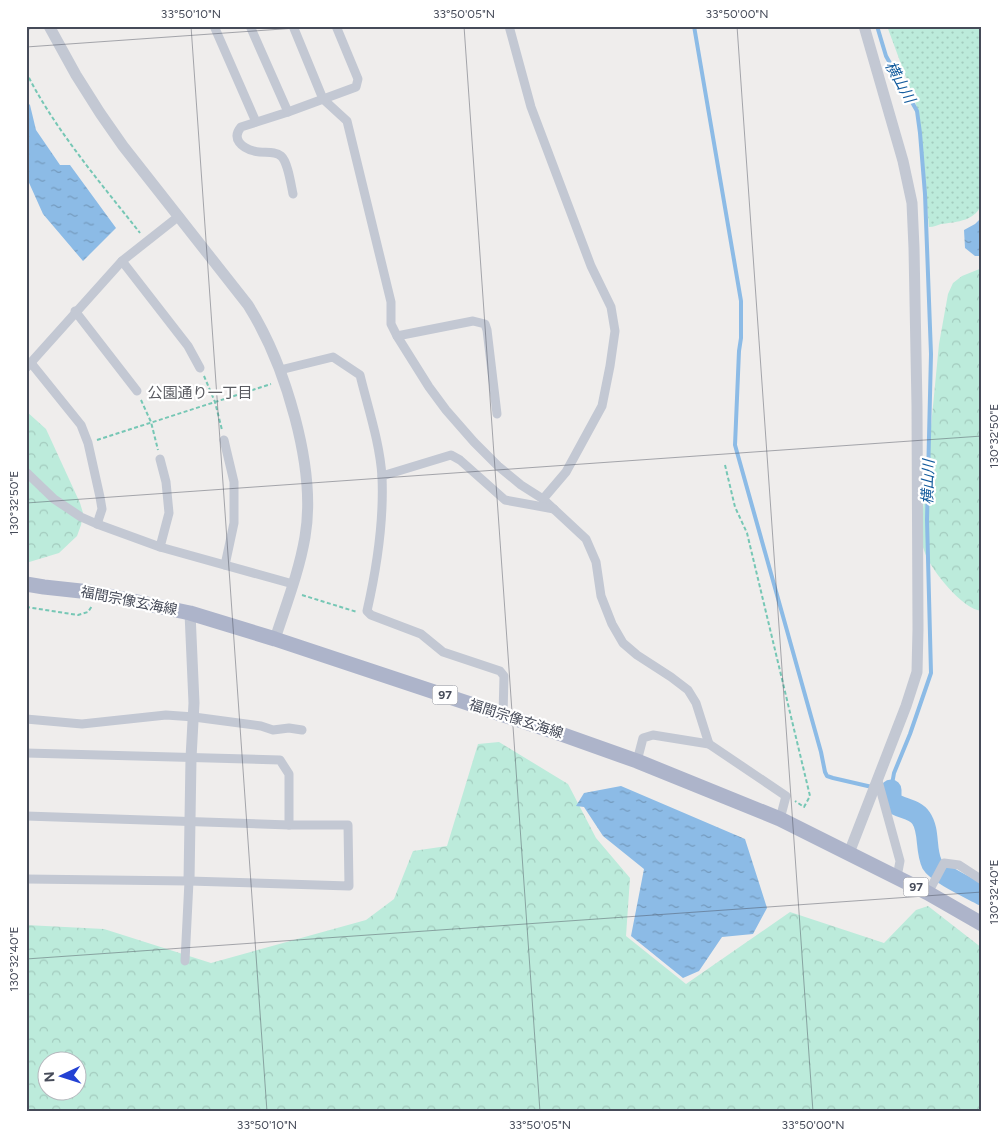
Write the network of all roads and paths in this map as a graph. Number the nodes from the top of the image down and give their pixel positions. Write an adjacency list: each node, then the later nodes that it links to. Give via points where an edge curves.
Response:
1 (49, 26): 13 (street, via 100,113)
2 (214, 26): 11 (street)
3 (250, 26): 10 (street)
4 (293, 26): 9 (street)
5 (336, 26): 9 (street, via 358,80 356,87)
6 (509, 26): 31 (street, via 531,107 588,257 611,307 615,330 602,406 566,472)
7 (864, 26): 51 (street, via 903,161 912,203 914,248 916,672)
8 (26, 72): 14 (path, via 66,138)
9 (323, 99): 10 (street); 17 (street, via 347,121 391,302 391,324)
10 (288, 112): 11 (street)
11 (256, 122): 12 (street, via 241,127 237,132 239,143 255,152 280,155)
12 (293, 194)
13 (179, 216): 14 (street); 20 (street, via 248,305)
14 (146, 240): 15 (street)
15 (122, 261): 16 (street); 19 (street, via 188,346)
16 (76, 311): 18 (street); 21 (street)
17 (397, 336): 23 (street, via 473,322 485,324); 31 (street, via 429,387 474,442 498,466)
18 (29, 365): 26 (street, via 81,425)
19 (200, 368): 22 (path)
20 (282, 375): 22 (path); 30 (street, via 334,357 360,375); 37 (street, via 302,449 307,501 305,536)
21 (137, 391): 24 (path)
22 (215, 402): 24 (path); 25 (path)
23 (496, 414)
24 (151, 422): 26 (path); 27 (path)
25 (224, 440): 35 (street, via 234,482 234,523)
26 (88, 443): 33 (street, via 102,509)
27 (160, 459): 34 (street, via 169,513)
28 (725, 466): 52 (path, via 735,508 746,533 810,796 804,807)
29 (26, 472): 33 (street, via 54,499)
30 (382, 476): 32 (street, via 452,455 505,500); 40 (street, via 380,540)
31 (543, 499): 32 (street)
32 (554, 509): 47 (street, via 586,538 596,562 601,596 623,643 688,690 696,703)
33 (97, 524): 34 (street)
34 (160, 547): 35 (street)
35 (225, 565): 37 (street)
36 (26, 584): 38 (main road, 福間宗像玄海線 / 97)
37 (291, 588): 40 (path, via 361,613); 42 (street)
38 (100, 594): 39 (path, via 88,612 78,615); 41 (main road, 福間宗像玄海線 / 97)
39 (26, 607)
40 (367, 611): 43 (street, via 421,634 443,652 500,671 504,676)
41 (190, 613): 42 (main road, 福間宗像玄海線 / 97); 44 (street)
42 (275, 639): 43 (main road, 福間宗像玄海線 / 97)
43 (503, 715): 50 (main road, 福間宗像玄海線 / 97)
44 (194, 717): 45 (street, via 166,715 82,724); 46 (street, via 273,730); 49 (street)
45 (26, 720)
46 (302, 730)
47 (709, 744): 50 (street, via 653,735 643,738); 52 (street)
48 (26, 753): 49 (street)
49 (191, 758): 55 (street); 56 (street, via 280,760 289,774)
50 (637, 761): 54 (main road, 福間宗像玄海線 / 97)
51 (878, 781): 57 (street); 58 (street, via 900,861)
52 (786, 796): 54 (street)
53 (26, 816): 55 (street)
54 (780, 819): 57 (main road, 福間宗像玄海線 / 97)
55 (190, 822): 56 (street); 61 (street)
56 (289, 825): 61 (street, via 348,825 349,886)
57 (849, 853): 58 (main road, 福間宗像玄海線 / 97)
58 (897, 877): 62 (main road, 福間宗像玄海線 / 97)
59 (26, 879): 61 (street)
60 (982, 880): 62 (street, via 959,865 944,863)
61 (189, 881): 64 (street)
62 (928, 893): 63 (main road, 福間宗像玄海線 / 97)
63 (982, 924)
64 (185, 961)

